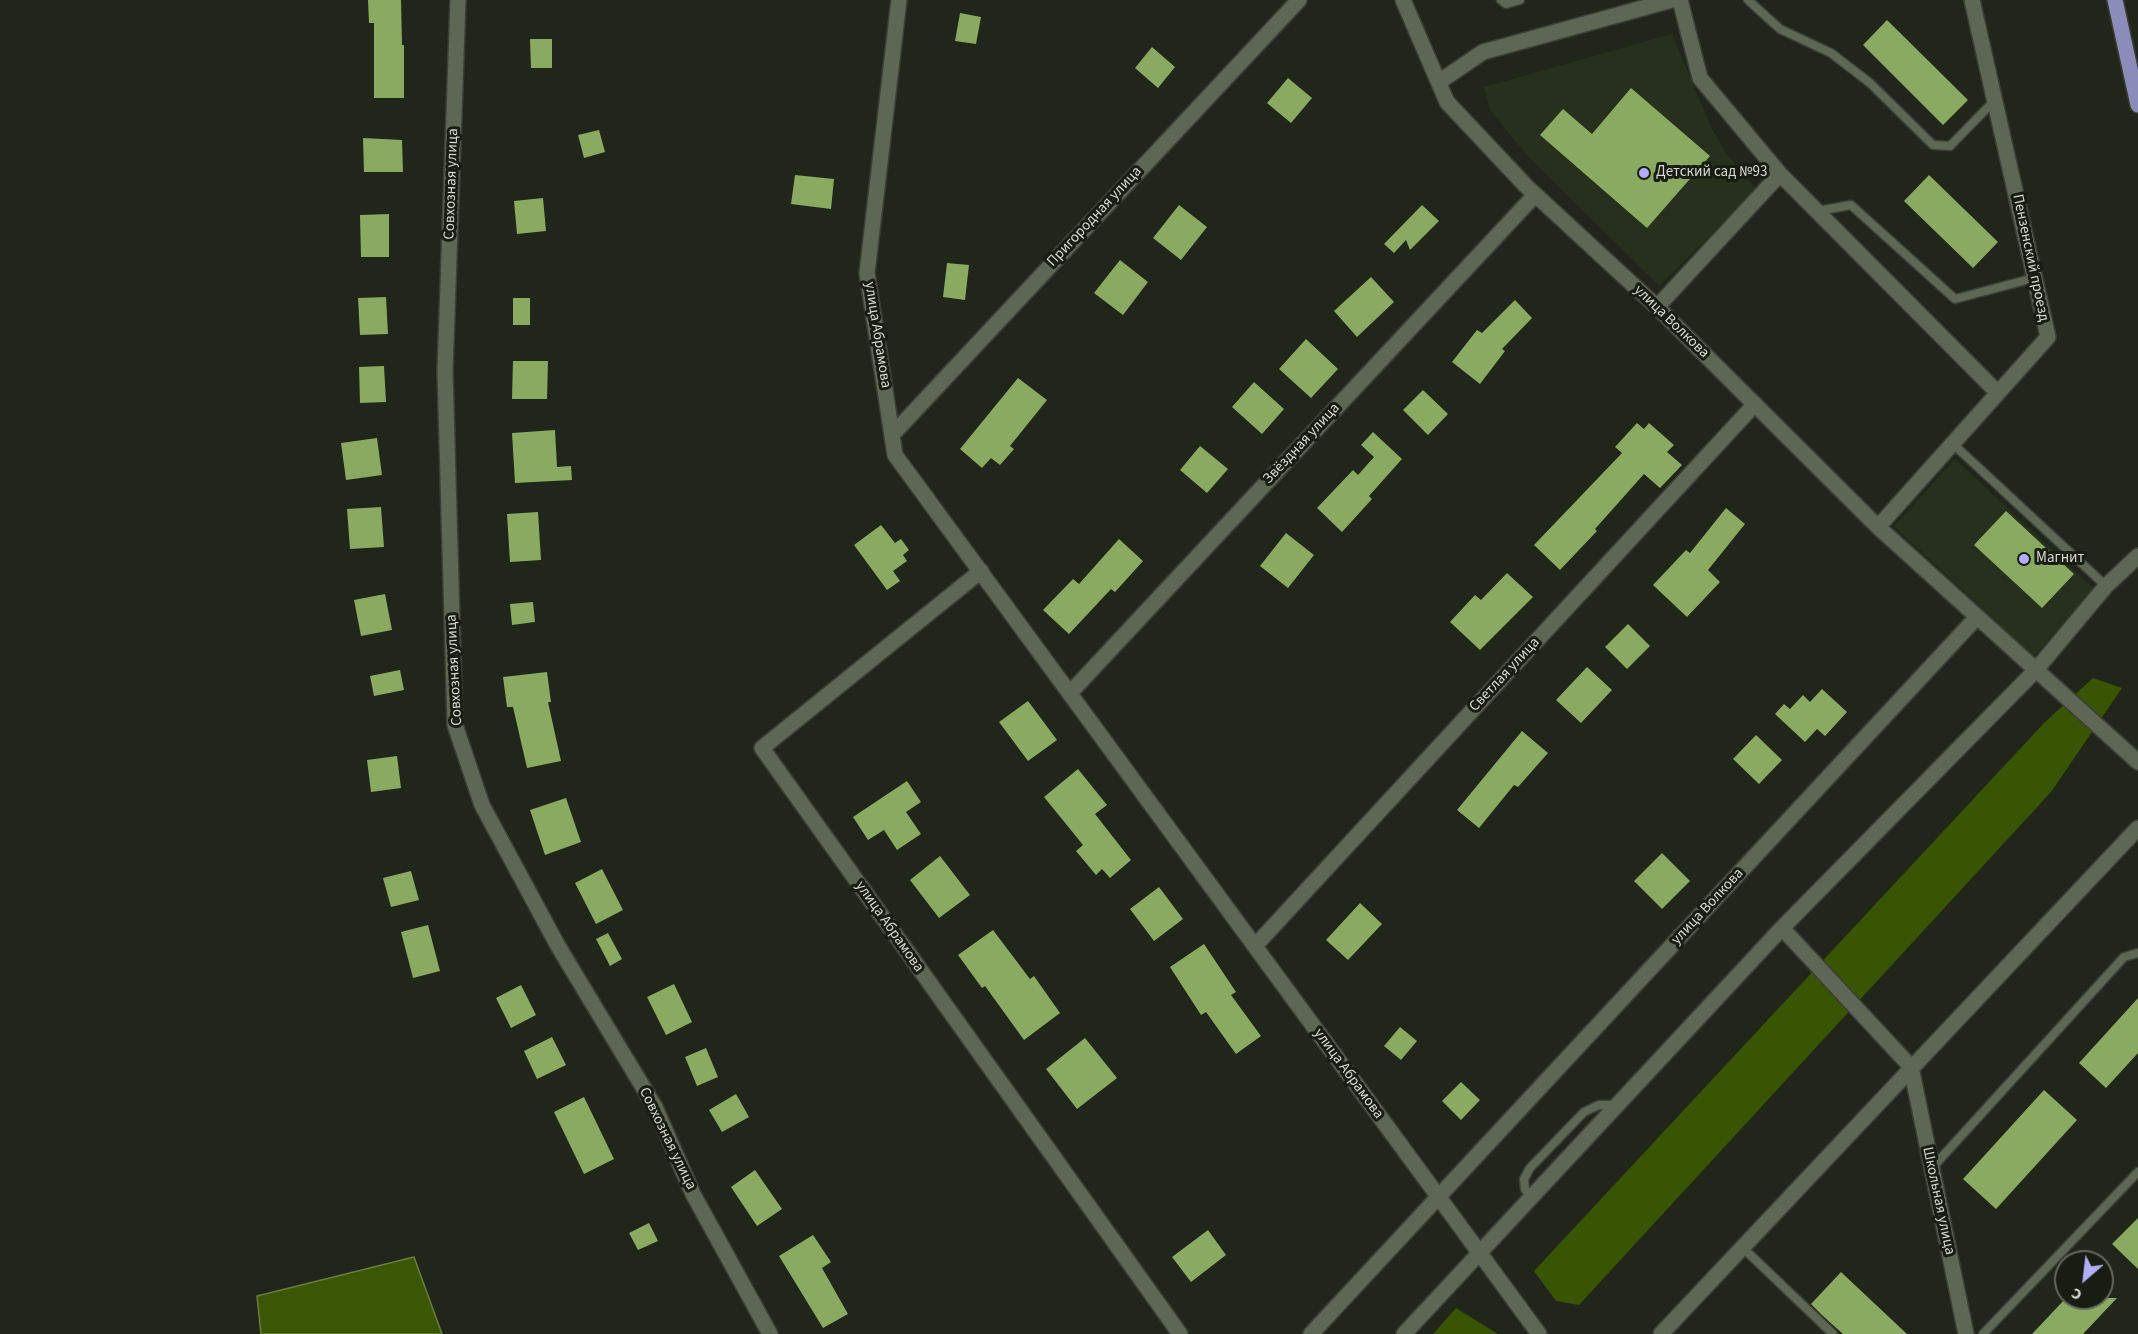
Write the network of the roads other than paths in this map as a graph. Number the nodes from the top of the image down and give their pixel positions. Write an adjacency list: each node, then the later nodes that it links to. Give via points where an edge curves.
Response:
1 (458, 0): 42 (street, Совхозная улица, via 445,371 455,725 482,805 558,946 655,1107 693,1194)
2 (899, 0): 22 (street, улица Абрамова, via 867,273)
3 (1299, 0): 22 (street, Пригородная улица)
4 (1403, 0): 12 (street, улица Волкова)
5 (1501, 0): 6 (lane, via 1506,4)
6 (1520, 0)
7 (1672, 0): 12 (street, via 1483,52)
8 (1680, 0): 15 (street, via 1700,78)
9 (1748, 0): 13 (lane, via 1780,29 1831,53 1870,83 1933,145 1950,146)
10 (1972, 0): 13 (street, Пензенский проезд)
11 (2115, 0): 14 (main road)
12 (1439, 82): 16 (street, улица Волкова, via 1448,102)
13 (1996, 98): 18 (street, Пензенский проезд)
14 (2138, 105)
15 (1780, 174): 17 (street); 19 (street)
16 (1535, 195): 19 (street, улица Волкова); 30 (street, Звёздная улица)
17 (1818, 211): 18 (lane, via 1851,205 1954,299); 20 (street)
18 (2034, 278): 20 (street, Пензенский проезд, via 2048,338)
19 (1657, 307): 21 (street, улица Волкова)
20 (1998, 393): 23 (street, Пензенский проезд)
21 (1755, 404): 24 (street, улица Волкова); 34 (street, Светлая улица)
22 (892, 435): 26 (street, улица Абрамова, via 896,455)
23 (1952, 443): 24 (street, Пензенский проезд); 27 (lane)
24 (1878, 527): 28 (street, улица Волкова)
25 (2138, 556): 27 (street)
26 (981, 571): 30 (street, улица Абрамова); 43 (street, улица Абрамова, via 762,748)
27 (2106, 586): 29 (street)
28 (1977, 616): 29 (street, улица Волкова); 39 (street, улица Волкова)
29 (2035, 671): 31 (street, улица Волкова); 33 (street)
30 (1070, 693): 34 (street, улица Абрамова)
31 (2138, 762)
32 (2138, 828): 36 (street)
33 (1782, 928): 36 (street); 41 (street)
34 (1255, 946): 39 (street, улица Абрамова)
35 (2138, 953): 37 (lane, via 2124,957)
36 (1911, 1067): 37 (street, Школьная улица); 40 (street)
37 (1931, 1169): 49 (street, Школьная улица)
38 (2138, 1172): 50 (lane)
39 (1440, 1198): 41 (street, улица Абрамова); 44 (street)
40 (1741, 1246): 47 (street); 48 (lane)
41 (1479, 1252): 45 (street); 46 (street, улица Абрамова)
42 (770, 1334)
43 (1180, 1334)
44 (1311, 1334)
45 (1404, 1334)
46 (1539, 1334)
47 (1661, 1334)
48 (1833, 1334)
49 (1966, 1334)
50 (1983, 1334)

